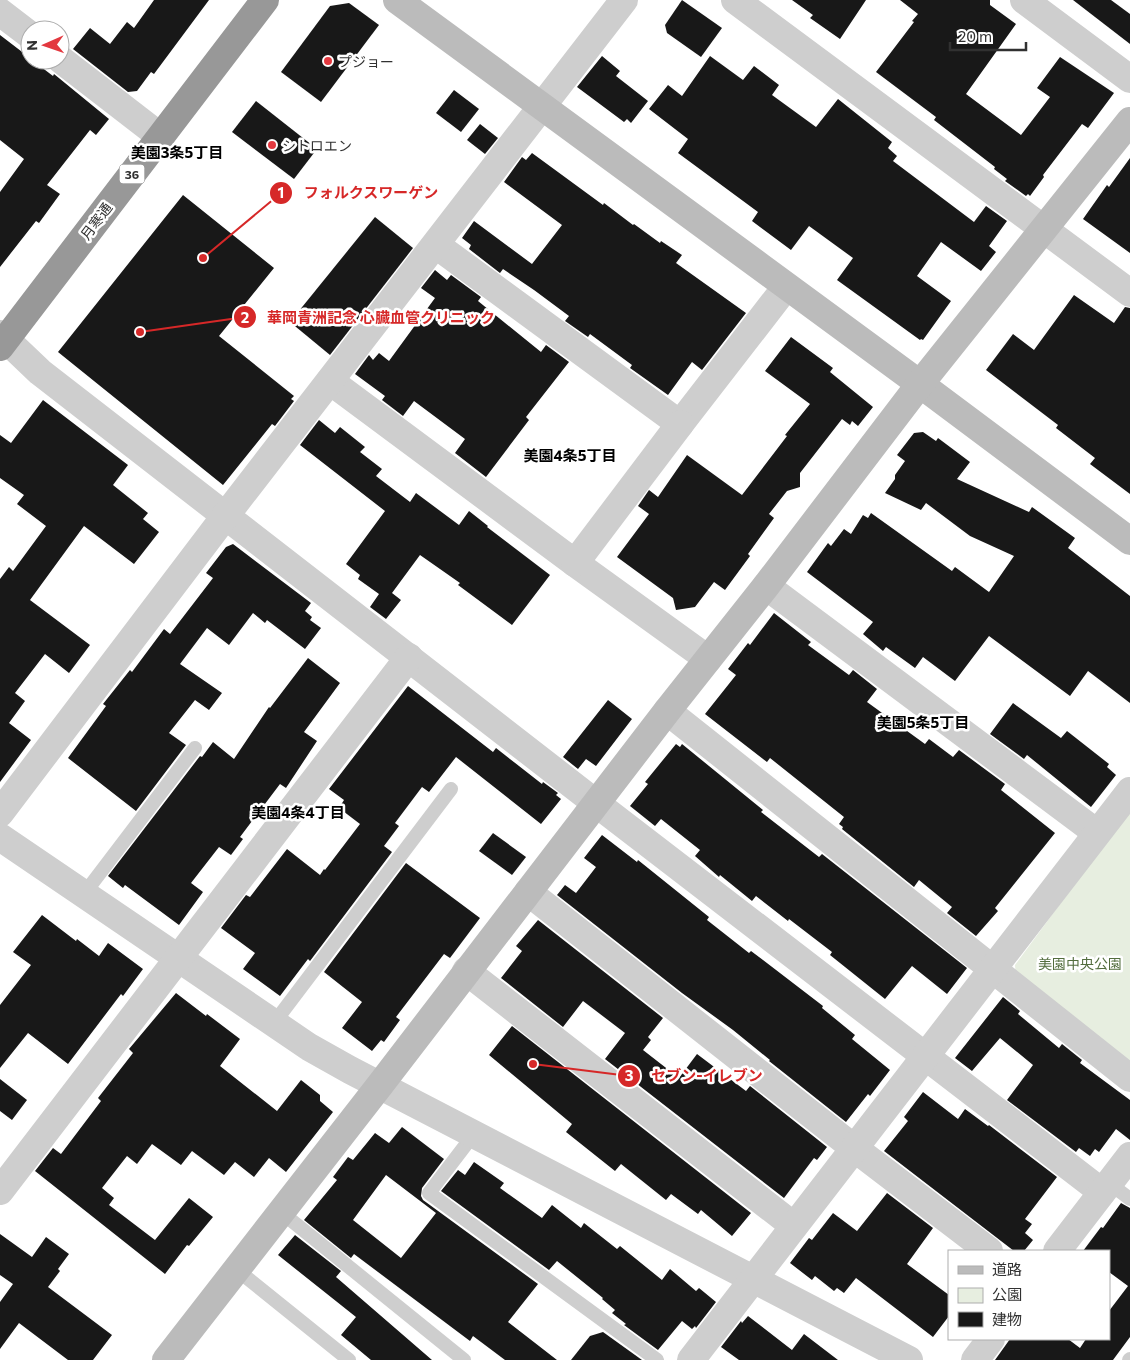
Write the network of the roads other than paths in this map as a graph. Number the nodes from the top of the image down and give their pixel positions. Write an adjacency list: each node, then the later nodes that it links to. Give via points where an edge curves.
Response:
1 (265, 0): 12 (highway, 月寒通 / 36)
2 (397, 0): 10 (street)
3 (624, 0): 10 (street)
4 (735, 0): 13 (street)
5 (1024, 0): 9 (street)
6 (0, 12): 7 (street)
7 (20, 28)
8 (70, 67): 12 (street)
9 (1130, 79)
10 (542, 106): 14 (street); 15 (street)
11 (1130, 121): 13 (street)
12 (160, 137): 17 (highway, 月寒通 / 36)
13 (1044, 230): 16 (street); 19 (street)
14 (436, 244): 18 (street); 20 (street)
15 (786, 287): 19 (street); 20 (street)
16 (1130, 293)
17 (2, 340): 21 (street)
18 (330, 381): 21 (street); 23 (street)
19 (920, 384): 22 (street); 24 (street)
20 (680, 424): 23 (street)
21 (226, 515): 25 (street); 32 (street)
22 (1130, 541)
23 (575, 564): 26 (street)
24 (766, 586): 26 (street); 33 (street)
25 (408, 656): 31 (street); 37 (street)
26 (708, 660): 27 (street)
27 (667, 711): 31 (street); 38 (street)
28 (195, 748): 36 (lane)
29 (451, 789): 40 (lane)
30 (1130, 790): 33 (street)
31 (597, 804): 35 (street); 41 (street)
32 (0, 813)
33 (1097, 833): 38 (street)
34 (0, 838): 36 (street)
35 (528, 892): 39 (street); 45 (street)
36 (84, 894): 37 (street)
37 (178, 957): 40 (street); 47 (street)
38 (992, 970): 41 (street); 42 (street)
39 (466, 971): 43 (street); 50 (street)
40 (274, 1022): 43 (street, via 309,1047)
41 (924, 1056): 45 (street); 48 (street)
42 (1130, 1078)
43 (380, 1085): 44 (street); 49 (street)
44 (474, 1134): 54 (street); 59 (lane, via 428,1193)
45 (854, 1148): 50 (street); 51 (street)
46 (1130, 1156): 48 (street)
47 (0, 1191)
48 (1114, 1192): 52 (street)
49 (281, 1212): 53 (street); 58 (lane)
50 (794, 1226): 54 (street)
51 (988, 1250)
52 (1058, 1250)
53 (236, 1269): 56 (street); 57 (lane)
54 (754, 1278): 60 (street); 61 (street)
55 (990, 1340): 62 (street)
56 (166, 1360)
57 (349, 1360)
58 (464, 1360)
59 (657, 1360)
60 (690, 1360)
61 (909, 1360)
62 (975, 1360)

